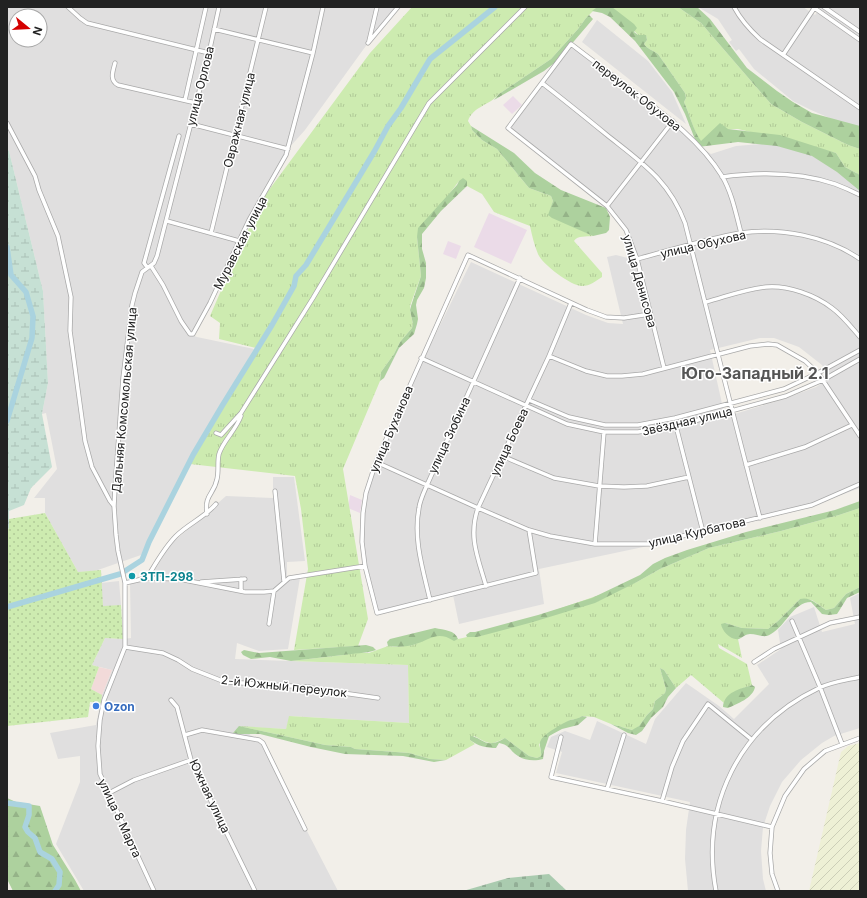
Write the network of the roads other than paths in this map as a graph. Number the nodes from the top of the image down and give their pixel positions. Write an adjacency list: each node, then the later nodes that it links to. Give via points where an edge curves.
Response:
1 (68, 7): 16 (street, via 87,23)
2 (206, 7): 16 (street, улица Орлова)
3 (219, 7): 12 (street, улица Орлова)
4 (266, 7): 14 (street, Овражная улица)
5 (323, 7): 18 (street, Муравская улица)
6 (377, 7): 7 (street, via 368,43)
7 (398, 7)
8 (525, 7): 64 (street, via 429,102 313,298)
9 (734, 7): 19 (street, via 749,29)
10 (814, 7): 15 (street); 19 (street)
11 (824, 7): 13 (street)
12 (214, 29): 14 (street); 17 (street, улица Орлова)
13 (860, 32)
14 (259, 39): 18 (street); 29 (street, Овражная улица)
15 (860, 40)
16 (197, 49): 17 (street); 22 (street, улица Орлова)
17 (209, 53): 23 (street, улица Орлова)
18 (314, 53): 30 (street, Муравская улица)
19 (783, 55): 24 (street)
20 (115, 62): 22 (street, via 112,76 115,84)
21 (542, 83): 25 (street, переулок Обухова, via 572,44); 31 (street); 36 (street, улица Денисова, via 508,128)
22 (185, 100): 23 (street)
23 (196, 103): 27 (street, улица Орлова)
24 (860, 108)
25 (673, 121): 31 (street); 34 (street, переулок Обухова, via 712,162)
26 (7, 123): 79 (street, via 35,176 58,236 71,297 70,331 85,440 92,467)
27 (191, 124): 29 (street); 33 (street, улица Орлова)
28 (179, 136): 32 (street)
29 (235, 136): 30 (street); 38 (street, Овражная улица)
30 (288, 149): 40 (street, Муравская улица)
31 (642, 162): 36 (street); 41 (street, via 672,194 681,210)
32 (171, 165): 33 (street); 44 (street, via 144,263)
33 (181, 165): 37 (street, улица Орлова)
34 (722, 177): 35 (street, via 773,174 806,177 834,184); 39 (street, переулок Обухова, via 732,198)
35 (860, 195)
36 (607, 206): 42 (street, улица Денисова, via 626,230)
37 (167, 221): 38 (street); 44 (street, улица Орлова, via 157,256 154,263)
38 (211, 232): 40 (street)
39 (742, 233): 41 (street, улица Обухова); 43 (street, улица Обухова, via 789,233 810,237 852,253)
40 (239, 241): 44 (street, Муравская улица, via 193,334 190,334)
41 (691, 245): 42 (street, улица Обухова); 48 (street)
42 (637, 259): 49 (street, улица Денисова)
43 (860, 259)
44 (149, 266): 45 (street, улица Орлова)
45 (142, 272): 79 (street, Дальняя Комсомольская улица, via 132,305 123,378)
46 (520, 278): 47 (street); 54 (street, улица Буханова, via 468,254); 59 (street, улица Зюбина)
47 (571, 302): 49 (street, via 606,317 624,318); 53 (street, улица Боева)
48 (706, 302): 50 (street, via 749,290 784,288 815,298 832,308); 52 (street)
49 (650, 314): 56 (street, улица Денисова)
50 (860, 337)
51 (860, 350): 57 (street, Звёздная улица)
52 (717, 354): 56 (street); 57 (street, via 750,346 777,345 805,361); 61 (street)
53 (549, 356): 56 (street, via 586,371 607,376 643,374); 60 (street, улица Боева)
54 (421, 358): 59 (street, Звёздная улица); 71 (street, улица Буханова)
55 (860, 359): 58 (street, Звёздная улица)
56 (664, 368)
57 (818, 373): 58 (street); 61 (street, Звёздная улица, via 784,389)
58 (823, 380): 63 (street, Звёздная улица, via 786,396); 65 (street)
59 (473, 382): 62 (street, Звёздная улица); 75 (street, улица Зюбина)
60 (529, 400): 61 (street, Звёздная улица, via 569,417 608,425 638,425 667,420); 62 (street, улица Боева)
61 (731, 403): 63 (street)
62 (526, 406): 67 (street, Звёздная улица, via 567,424); 70 (street, улица Боева)
63 (733, 411): 66 (street, Звёздная улица); 72 (street)
64 (241, 413): 68 (street, via 221,435); 81 (street, via 233,433 219,454 217,479 205,503)
65 (852, 425): 69 (street); 72 (street, via 805,447)
66 (676, 426): 67 (street, Звёздная улица, via 638,432); 73 (street)
67 (604, 432): 76 (street)
68 (216, 433)
69 (860, 436)
70 (502, 456): 76 (street, via 554,478); 80 (street, улица Боева)
71 (376, 462): 75 (street, улица Курбатова); 86 (street, улица Буханова, via 366,493 363,513)
72 (746, 465): 82 (street)
73 (689, 477): 76 (street, via 647,486); 84 (street)
74 (860, 484): 82 (street, улица Курбатова, via 812,504)
75 (426, 485): 80 (street, улица Курбатова); 94 (street, улица Зюбина, via 419,508 417,533)
76 (599, 486): 85 (street)
77 (275, 491): 88 (street)
78 (216, 504): 81 (street)
79 (114, 506): 90 (street, Дальняя Комсомольская улица, via 118,551)
80 (478, 508): 83 (street, улица Курбатова); 91 (street, улица Боева, via 473,538)
81 (207, 514): 87 (street, via 177,535)
82 (760, 518): 84 (street, улица Курбатова)
83 (529, 530): 85 (street, улица Курбатова); 91 (street, via 536,573)
84 (703, 532): 85 (street, улица Курбатова, via 649,544)
85 (595, 544)
86 (364, 566): 88 (street, via 297,576); 94 (street, улица Буханова, via 377,613)
87 (147, 578): 89 (street); 90 (street)
88 (284, 581): 93 (street)
89 (196, 582): 92 (street); 92 (street, via 243,579)
90 (126, 583): 99 (street, улица 8 Марта)
91 (486, 586): 94 (street)
92 (243, 591): 93 (street)
93 (274, 591): 97 (street)
94 (430, 600)
95 (860, 617): 98 (street, via 830,623)
96 (792, 621): 98 (street)
97 (269, 624)
98 (799, 636): 100 (street); 102 (street)
99 (126, 647): 103 (street, 2-й Южный переулок, via 163,653 192,670 225,682 309,687 332,693 343,692); 113 (street, улица 8 Марта, via 104,700 100,720 98,763)
100 (754, 662)
101 (860, 677): 102 (street)
102 (820, 687): 109 (street, via 784,708); 110 (street)
103 (378, 698)
104 (171, 700): 105 (street, Южная улица, via 177,707)
105 (185, 735): 111 (street, Южная улица); 117 (street, via 202,730 263,742)
106 (624, 735): 112 (street)
107 (561, 737): 112 (street, via 551,777)
108 (860, 738): 110 (street)
109 (751, 739): 114 (street, via 708,704 683,741); 115 (street, via 732,768)
110 (842, 744): 116 (street, via 825,751 804,769 786,796)
111 (191, 760): 113 (street, via 134,780); 119 (street, Южная улица)
112 (607, 789): 114 (street)
113 (109, 793): 118 (street, улица 8 Марта)
114 (662, 801): 115 (street)
115 (716, 814): 116 (street); 120 (street, via 712,836 712,868)
116 (772, 827): 121 (street, via 772,874)
117 (305, 829)
118 (154, 891)
119 (255, 891)
120 (716, 891)
121 (778, 891)

